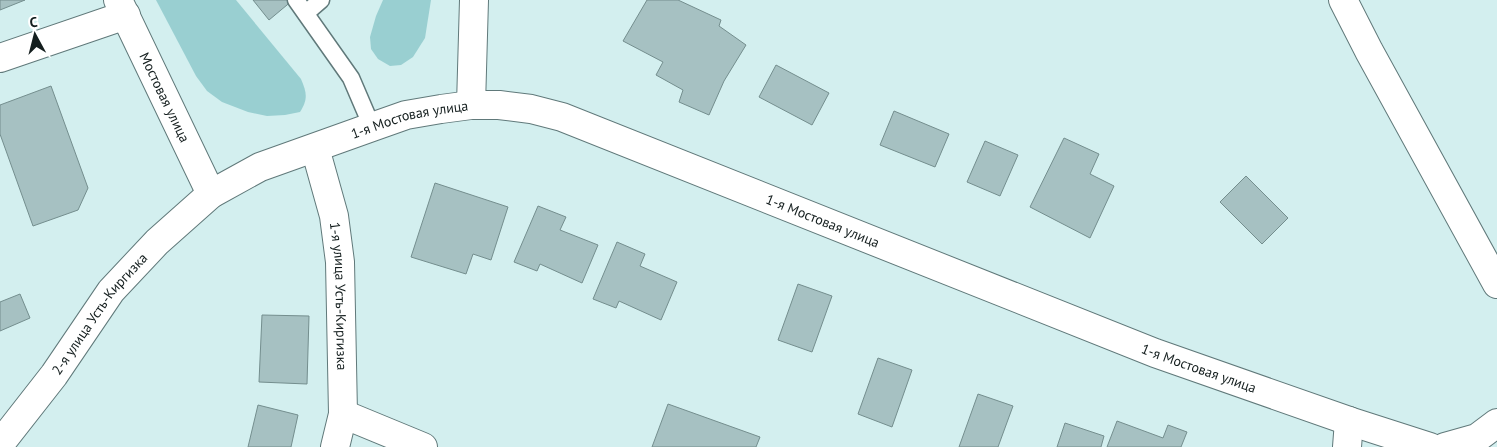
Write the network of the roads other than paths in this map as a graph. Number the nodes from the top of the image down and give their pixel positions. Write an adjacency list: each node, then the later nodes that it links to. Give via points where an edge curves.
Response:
1 (296, 0): 6 (lane)
2 (321, 0): 6 (lane)
3 (474, 0): 8 (main road)
4 (1343, 0): 12 (main road)
5 (122, 8): 7 (main road); 11 (main road, Мостовая улица)
6 (306, 13): 9 (lane, via 350,78)
7 (0, 58)
8 (471, 105): 9 (main road, 1-я Мостовая улица, via 406,116); 15 (main road, 1-я Мостовая улица, via 531,109 562,117)
9 (372, 127): 10 (main road, 1-я Мостовая улица)
10 (315, 148): 11 (main road, 1-я Мостовая улица, via 260,167); 13 (main road, 1-я улица Усть-Киргизка, via 334,216 340,262)
11 (210, 194): 16 (main road, 2-я улица Усть-Киргизка, via 156,242 111,291 54,375)
12 (1497, 284)
13 (343, 414): 17 (main road, 1-я улица Усть-Киргизка); 18 (main road)
14 (1497, 423): 20 (main road, via 1477,438)
15 (1348, 434): 19 (main road, 1-я Мостовая улица)
16 (0, 444)
17 (335, 447)
18 (423, 447)
19 (1430, 447)
20 (1445, 447)

